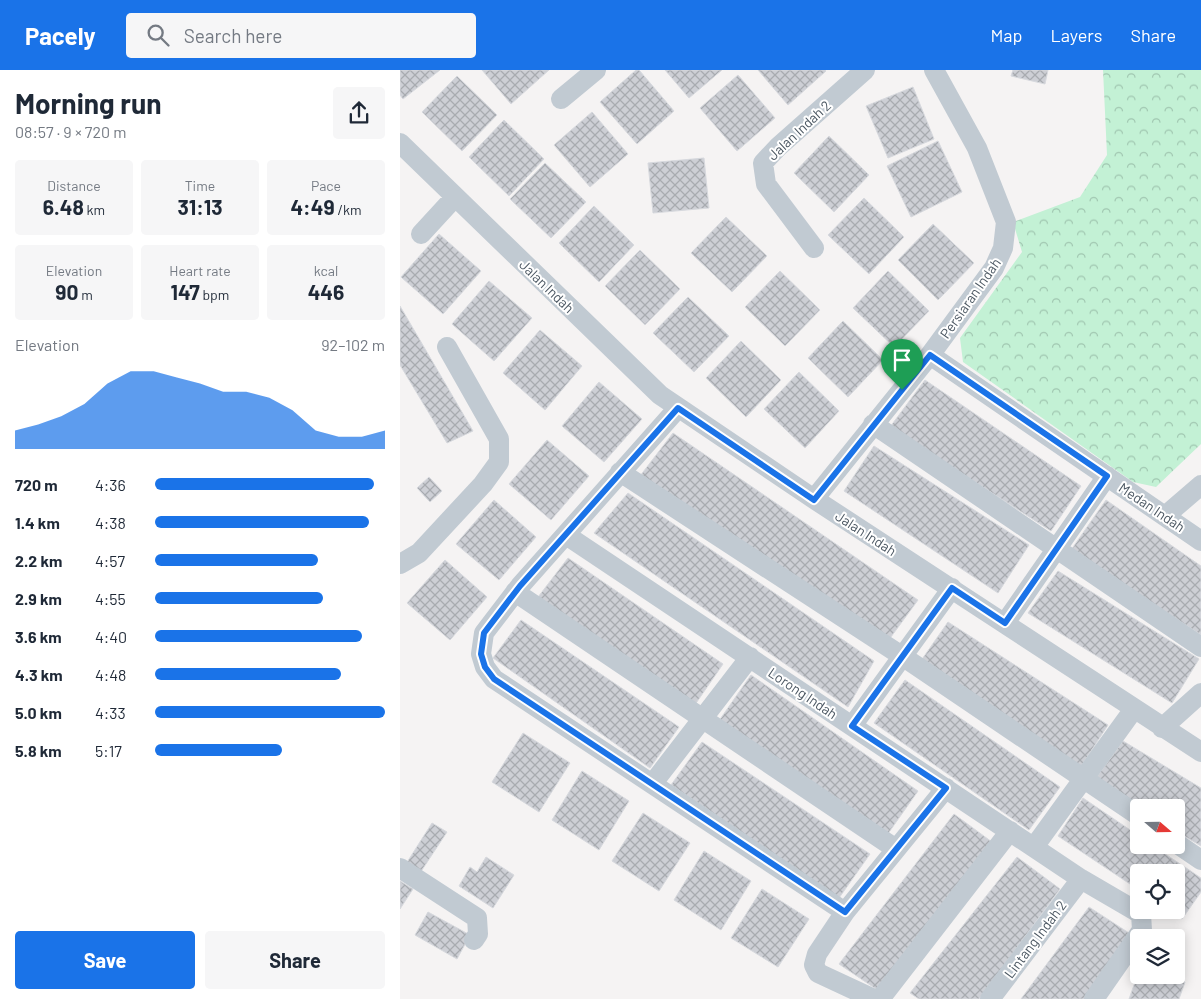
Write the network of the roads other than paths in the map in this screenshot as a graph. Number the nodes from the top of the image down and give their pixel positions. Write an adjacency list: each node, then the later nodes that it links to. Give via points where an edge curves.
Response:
1 (596, 70): 4 (street)
2 (865, 70): 8 (street, Jalan Indah 2, via 763,163 766,184)
3 (934, 70): 10 (street, Persiaran Indah, via 977,148 1006,222 1003,248 994,268)
4 (561, 99)
5 (400, 143): 6 (street, Jalan Indah)
6 (455, 197): 7 (street); 11 (street, Jalan Indah)
7 (421, 234)
8 (814, 248)
9 (447, 347): 21 (street, via 498,439 499,462 483,484 419,553)
10 (930, 355): 12 (street, Persiaran Indah); 14 (street, Medan Indah)
11 (678, 408): 13 (street); 16 (street, Jalan Indah)
12 (874, 424): 16 (street, Persiaran Indah); 20 (street)
13 (620, 472): 18 (street); 26 (street)
14 (1107, 476): 17 (street, Medan Indah); 20 (street)
15 (1201, 484): 17 (street)
16 (814, 500): 22 (street, Jalan Indah)
17 (1165, 516): 19 (street, Medan Indah)
18 (566, 534): 23 (street); 27 (street, Lorong Indah)
19 (1201, 540)
20 (1056, 548): 24 (street); 25 (street)
21 (400, 564)
22 (952, 588): 24 (street, Jalan Indah); 26 (street)
23 (515, 592): 30 (street); 35 (street, via 484,633 481,654 485,667 494,679)
24 (1005, 623): 29 (street, Jalan Indah)
25 (1201, 647)
26 (902, 656): 31 (street); 34 (street)
27 (750, 657): 30 (street); 31 (street, Lorong Indah)
28 (1201, 693): 32 (street)
29 (1134, 709): 32 (street, Jalan Indah); 34 (street)
30 (701, 719): 35 (street); 40 (street)
31 (852, 726): 36 (street, Lorong Indah)
32 (1162, 728): 33 (street, Jalan Indah)
33 (1201, 752)
34 (1084, 778): 37 (street); 39 (street)
35 (653, 783): 45 (street)
36 (946, 788): 38 (street, Lorong Indah); 40 (street)
37 (1130, 810)
38 (1010, 831): 39 (street, Lorong Indah); 48 (street)
39 (1034, 847): 44 (street, Lorong Indah)
40 (896, 849): 45 (street)
41 (1185, 849): 42 (street)
42 (1201, 860)
43 (400, 868): 46 (street, via 477,918 478,934)
44 (1081, 878): 49 (street, Lintang Indah 2); 50 (street, Lorong Indah, via 1141,914 1142,930)
45 (845, 912): 47 (street, via 817,954 814,965 818,973)
46 (474, 940)
47 (874, 999)
48 (880, 999)
49 (990, 999)
50 (1094, 999)

